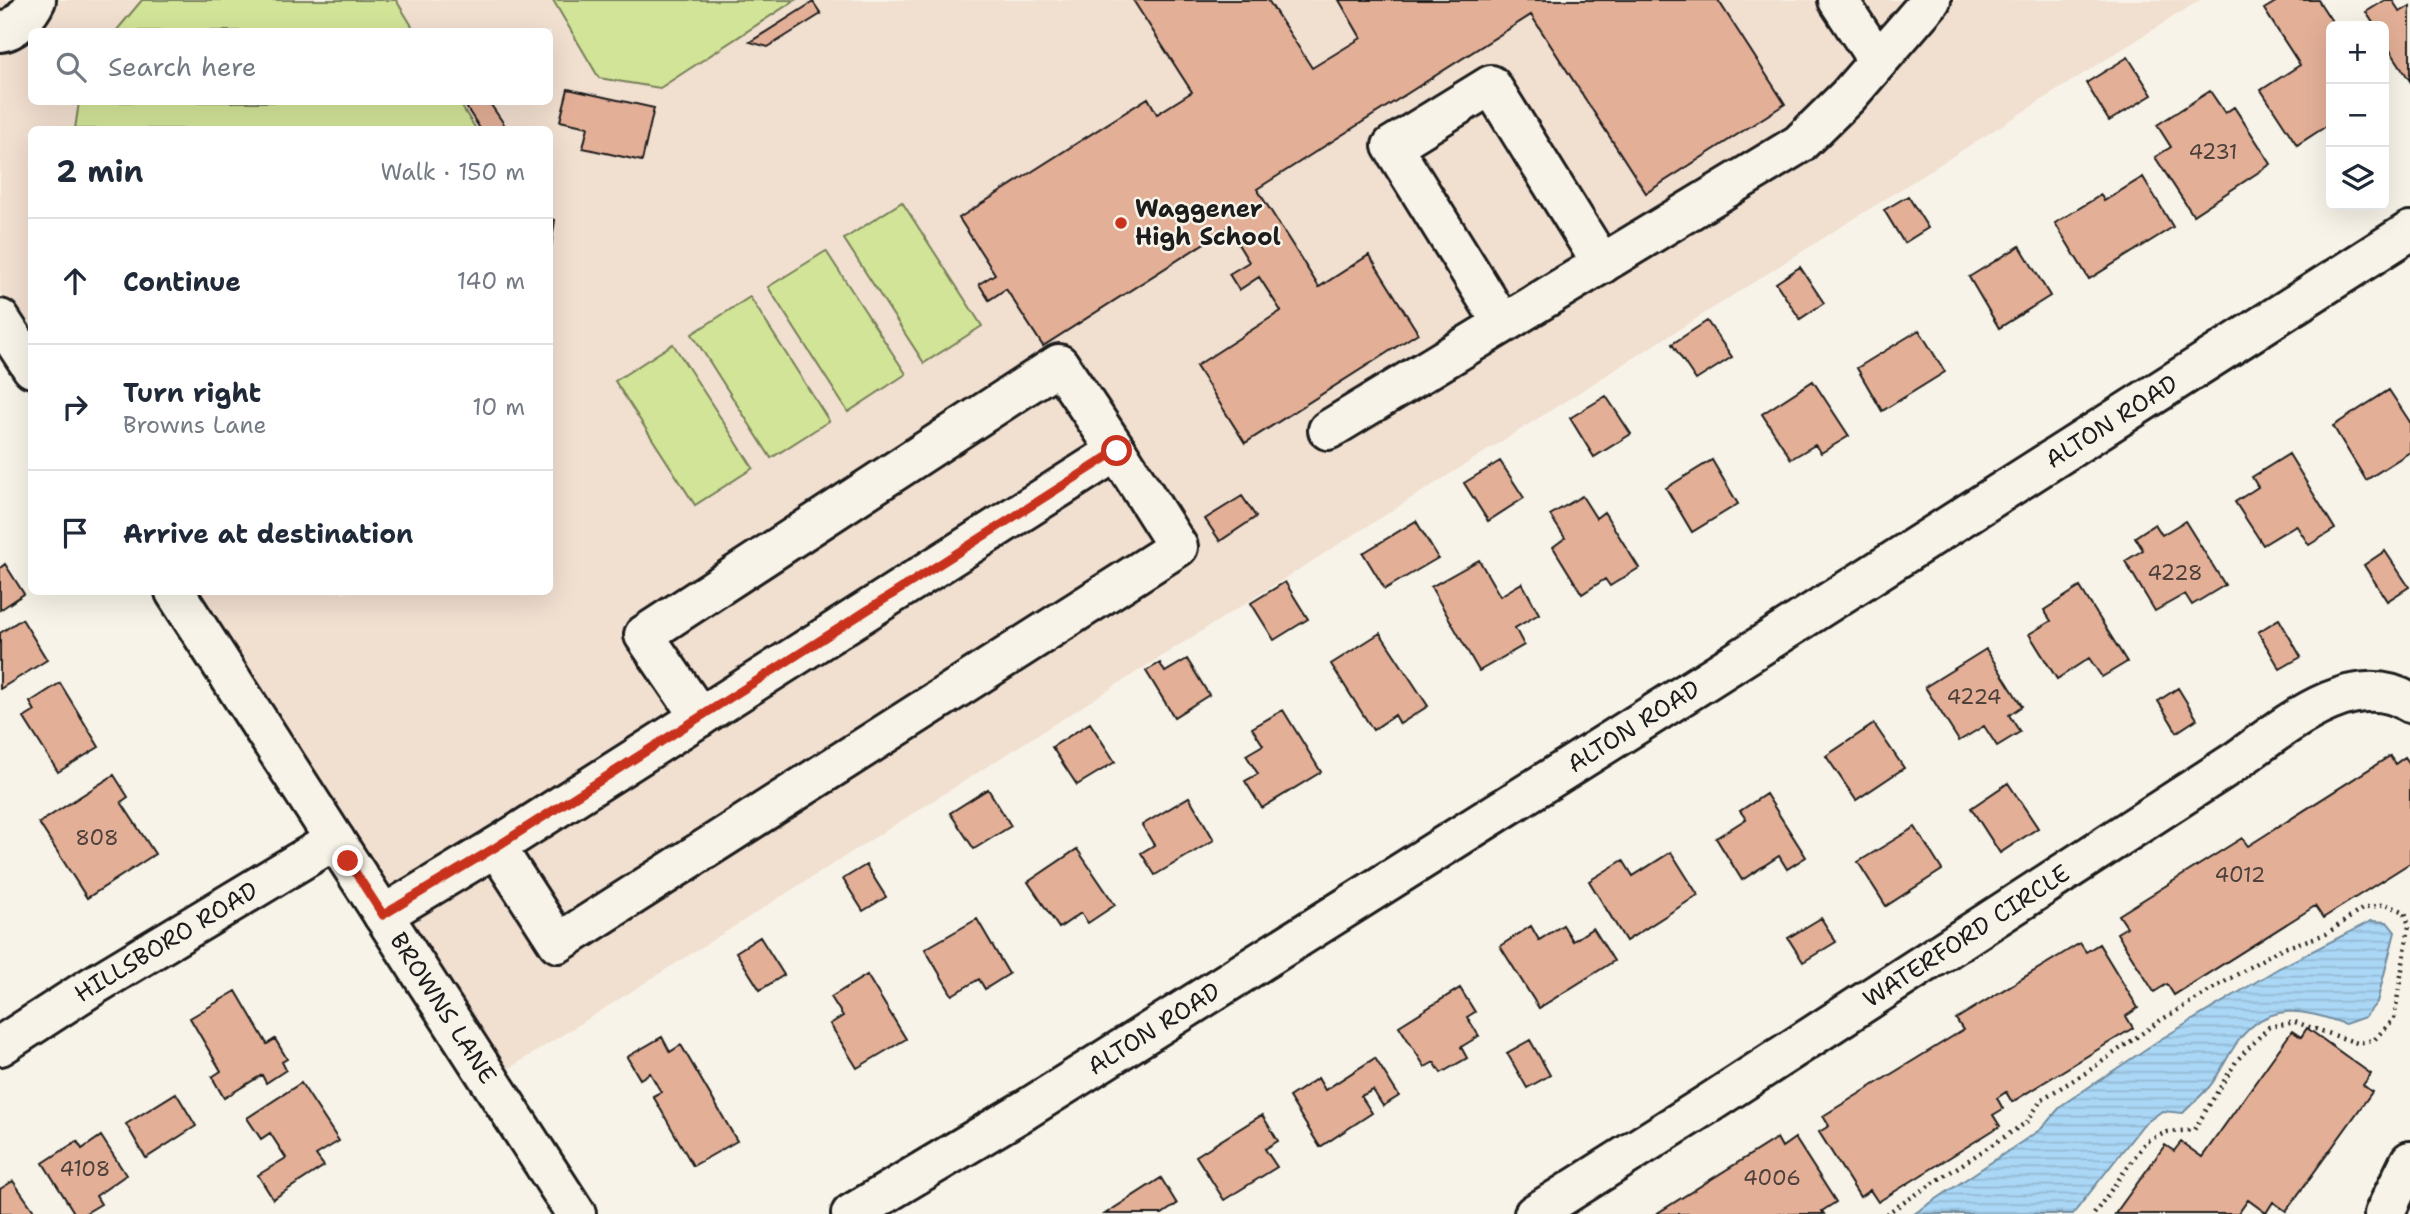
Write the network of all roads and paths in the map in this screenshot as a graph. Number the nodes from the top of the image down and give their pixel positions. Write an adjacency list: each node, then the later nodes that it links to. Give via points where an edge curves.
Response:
1 (36, 0): 4 (street, via 30,12)
2 (1838, 0): 5 (street)
3 (1931, 0): 5 (street)
4 (0, 32)
5 (1878, 61): 7 (street, via 1799,144)
6 (2410, 231): 20 (street, ALTON ROAD, via 1657,712 1025,1110)
7 (1602, 264): 8 (street); 8 (street, via 1491,85 1392,146)
8 (1502, 323): 9 (street)
9 (1328, 430)
10 (1117, 451): 13 (street); 13 (street, via 1059,363 644,635); 15 (street, via 1178,547 558,943)
11 (177, 595): 14 (street, BROWNS LANE)
12 (2410, 702): 21 (street, WATERFORD CIRCLE, via 2374,691 2313,707)
13 (700, 717): 15 (street)
14 (335, 841): 16 (street, BROWNS LANE); 17 (street, HILLSBORO ROAD)
15 (496, 847): 16 (street)
16 (383, 915): 19 (street, BROWNS LANE)
17 (0, 1046)
18 (2410, 1161): 24 (street)
19 (576, 1214)
20 (851, 1214)
21 (1534, 1214)
22 (1886, 1214): 23 (path, via 2027,1122 2042,1099 2278,950 2326,934 2362,909 2385,904 2406,912 2409,926 2394,1019 2374,1040 2357,1042 2295,1022 2269,1027 2237,1060 2194,1130 2167,1132 2146,1140)
23 (2094, 1214)
24 (2384, 1214)

